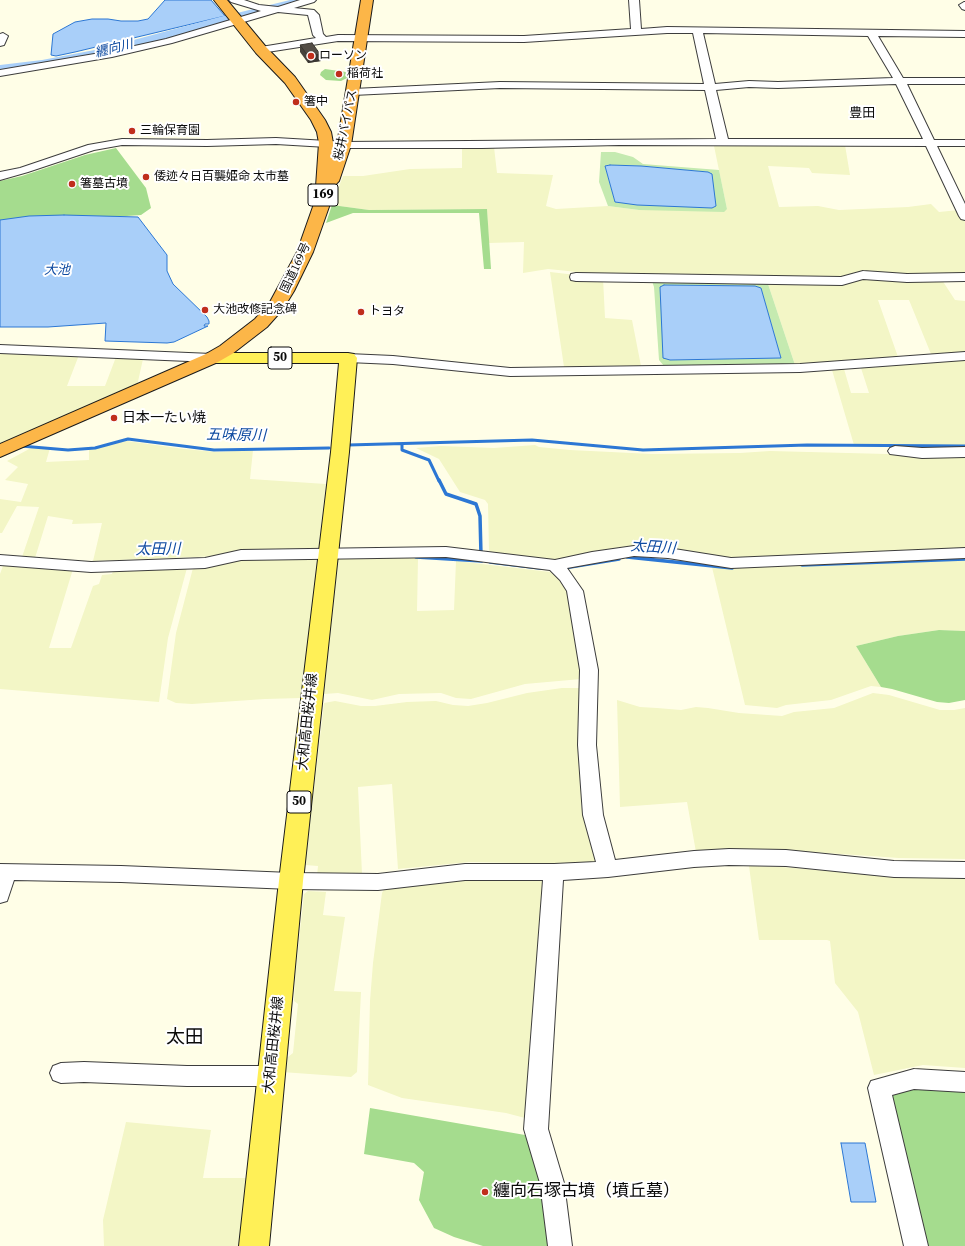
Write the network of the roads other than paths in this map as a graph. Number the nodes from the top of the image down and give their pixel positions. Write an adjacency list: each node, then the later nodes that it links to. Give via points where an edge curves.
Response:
1 (220, 0): 7 (highway, 国道169号 / 169)
2 (234, 0): 6 (street)
3 (311, 0): 6 (street)
4 (367, 0): 12 (highway, 桜井バイパス / 169)
5 (634, 0): 8 (street)
6 (273, 10): 7 (street); 13 (street, via 313,13 318,35)
7 (238, 21): 14 (highway, 国道169号 / 169); 17 (street, via 112,54)
8 (636, 31): 9 (street); 12 (street, via 524,39)
9 (697, 31): 10 (street); 20 (street)
10 (872, 34): 11 (street); 18 (street)
11 (965, 34)
12 (362, 38): 13 (street); 21 (highway, 桜井バイパス / 169)
13 (322, 39): 14 (street)
14 (261, 50): 26 (highway, 国道169号 / 169, via 290,80 314,114 324,132)
15 (48, 60): 16 (street)
16 (0, 66)
17 (0, 73)
18 (900, 81): 19 (street); 20 (street); 24 (street)
19 (962, 81): 22 (street)
20 (709, 87): 21 (street, via 500,85); 23 (street)
21 (354, 92): 27 (highway, 桜井バイパス / 169)
22 (965, 95)
23 (723, 143): 24 (street); 27 (street)
24 (931, 143): 25 (street); 30 (street)
25 (965, 143)
26 (326, 144): 27 (street); 28 (street, via 276,140 206,143 115,142); 29 (highway, 国道169号 / 169)
27 (344, 144): 29 (highway, 桜井バイパス / 169)
28 (0, 176)
29 (323, 201): 35 (highway, 国道169号 / 169, via 305,252 277,305 246,336)
30 (965, 216)
31 (576, 277): 32 (street, via 842,281 863,276)
32 (965, 277)
33 (0, 349): 37 (street)
34 (965, 356): 36 (street, via 800,368 510,372)
35 (212, 358): 36 (main road, 50); 37 (highway, 国道169号 / 169)
36 (348, 358): 42 (main road, 大和高田桜井線 / 50, via 340,452)
37 (177, 366): 38 (highway, 国道169号 / 169)
38 (0, 451)
39 (895, 451): 40 (street)
40 (965, 452)
41 (965, 553): 44 (street, via 730,563 668,553 634,551)
42 (327, 554): 43 (street, via 241,555 205,563 91,567); 44 (street, via 446,552); 49 (main road, 大和高田桜井線 / 50)
43 (0, 560)
44 (555, 565): 45 (street, via 566,576 577,598 589,670 587,745 593,815)
45 (608, 869): 46 (street, via 729,857 786,858 894,869); 48 (street)
46 (965, 870)
47 (3, 872): 49 (street); 50 (street)
48 (554, 872): 49 (street, via 465,872 387,881); 55 (street, via 536,1129 552,1183)
49 (290, 881): 52 (main road, 大和高田桜井線 / 50)
50 (0, 895)
51 (61, 1074): 52 (street, via 84,1072)
52 (271, 1076): 54 (main road, 大和高田桜井線 / 50)
53 (965, 1082): 56 (street, via 914,1080 879,1088)
54 (254, 1246)
55 (560, 1246)
56 (916, 1246)

